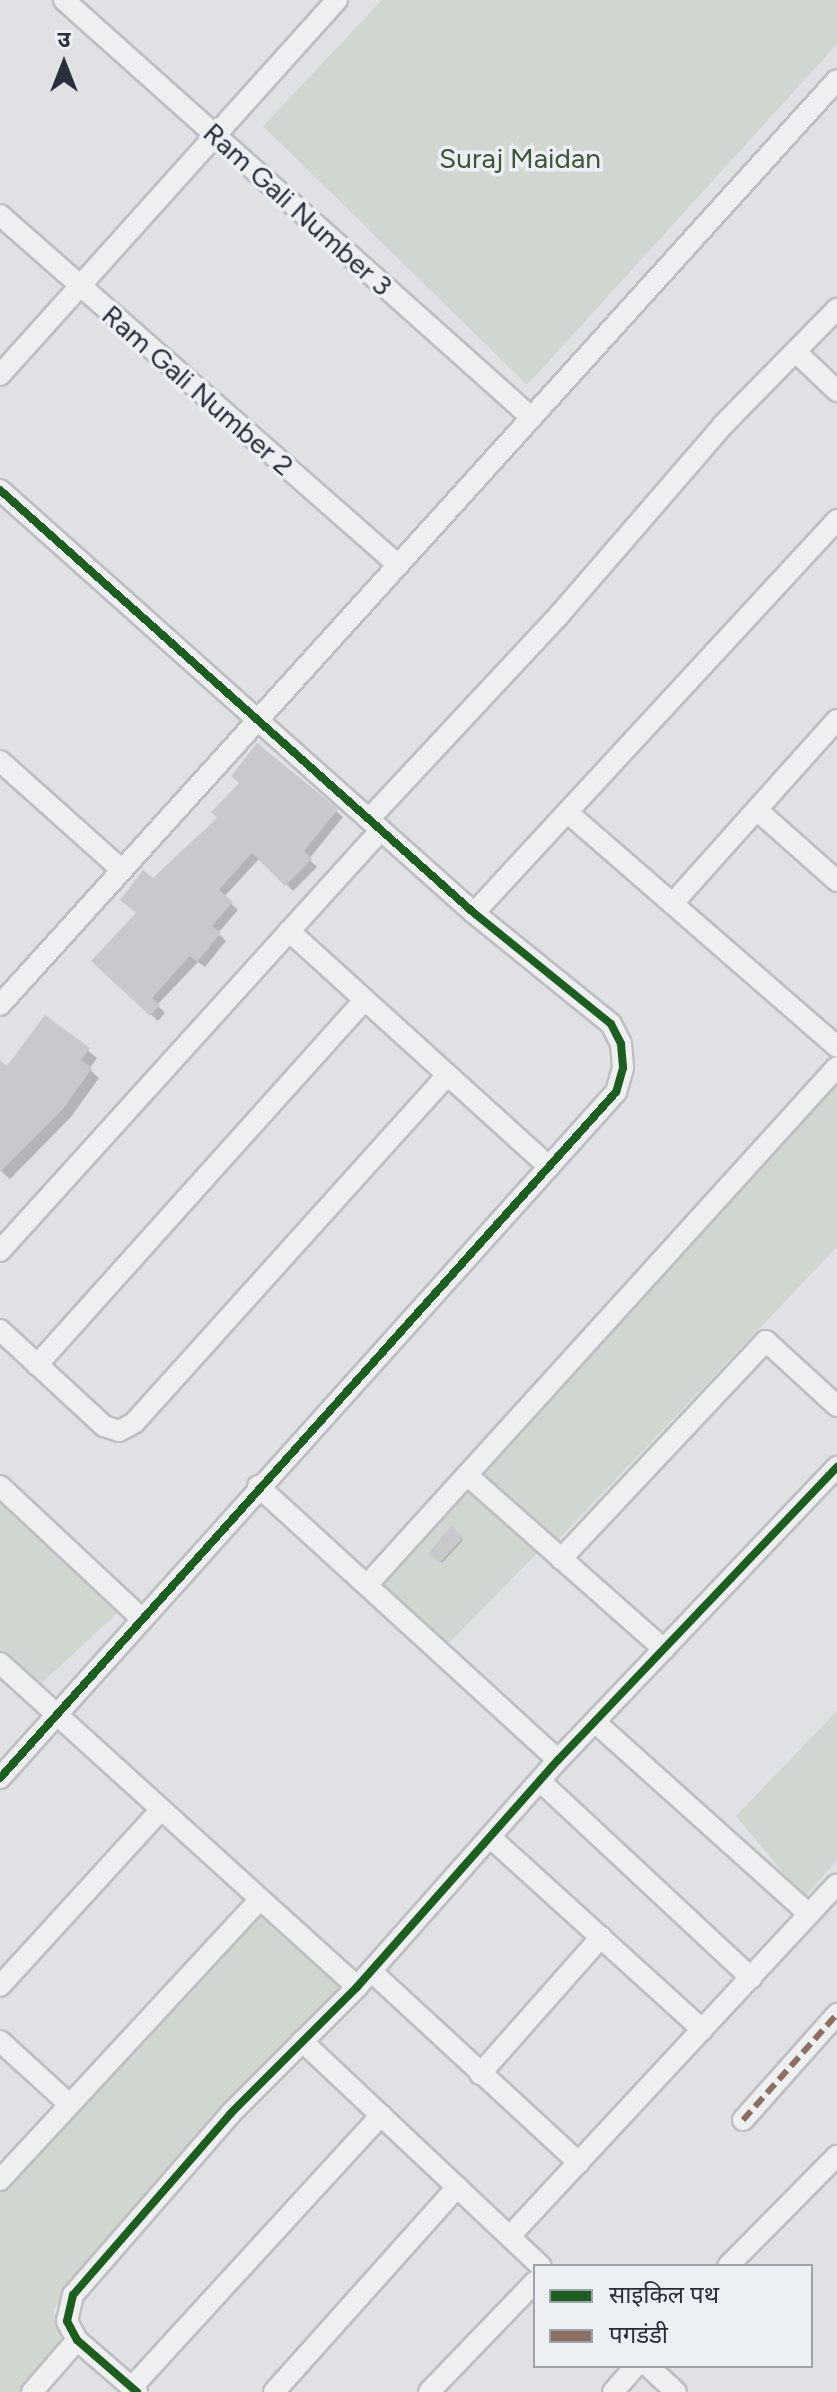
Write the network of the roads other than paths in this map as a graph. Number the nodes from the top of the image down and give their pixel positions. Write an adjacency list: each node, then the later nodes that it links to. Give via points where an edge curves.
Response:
1 (64, 0): 4 (street, Ram Gali Number 3)
2 (337, 0): 4 (street)
3 (837, 80): 11 (street)
4 (215, 135): 6 (street); 11 (street, Ram Gali Number 3)
5 (0, 215): 6 (street, Ram Gali Number 2)
6 (80, 287): 9 (street); 14 (street, Ram Gali Number 2)
7 (837, 309): 8 (street)
8 (796, 352): 10 (street); 20 (street)
9 (0, 375)
10 (837, 391)
11 (532, 418): 14 (street)
12 (0, 490): 15 (street)
13 (837, 520): 19 (street)
14 (397, 564): 15 (street)
15 (258, 720): 20 (street); 21 (street)
16 (837, 720): 18 (street)
17 (0, 761): 21 (street)
18 (757, 810): 22 (street); 23 (street)
19 (567, 812): 23 (street); 24 (street)
20 (375, 824): 24 (street); 25 (street)
21 (122, 870): 27 (street)
22 (837, 881)
23 (674, 902): 28 (street)
24 (474, 913): 31 (street, via 611,1024 621,1044 623,1068 616,1092)
25 (289, 931): 26 (street); 32 (street)
26 (364, 1000): 30 (street); 34 (street)
27 (0, 1005)
28 (837, 1047)
29 (837, 1067): 37 (street)
30 (447, 1075): 31 (street); 34 (street, via 134,1423 119,1431 104,1426)
31 (549, 1167): 39 (street)
32 (0, 1251)
33 (0, 1330): 34 (street)
34 (37, 1365)
35 (837, 1406): 40 (street, via 766,1341)
36 (837, 1467): 43 (street)
37 (467, 1475): 40 (street); 41 (street)
38 (0, 1486): 42 (street)
39 (258, 1486): 41 (street); 42 (street)
40 (561, 1559): 43 (street)
41 (367, 1585): 47 (street)
42 (141, 1618): 45 (street)
43 (664, 1649): 46 (street)
44 (0, 1663): 45 (street)
45 (55, 1715): 48 (street); 50 (street)
46 (595, 1722): 47 (street); 54 (street)
47 (558, 1760): 49 (street)
48 (0, 1778)
49 (540, 1781): 51 (street); 57 (street)
50 (160, 1811): 53 (street); 58 (street)
51 (490, 1837): 55 (street); 56 (street)
52 (837, 1884): 54 (street)
53 (258, 1901): 59 (street); 65 (street)
54 (809, 1914): 57 (street)
55 (601, 1937): 61 (street); 64 (street)
56 (371, 1971): 59 (street); 64 (street)
57 (751, 1978): 61 (street)
58 (0, 1986)
59 (357, 1987): 63 (street)
60 (837, 2014): 67 (street)
61 (703, 2030): 69 (street)
62 (0, 2041): 65 (street)
63 (302, 2041): 66 (street); 76 (street, via 231,2113 73,2295 67,2321)
64 (480, 2074): 69 (street)
65 (69, 2104): 70 (street)
66 (381, 2115): 71 (street); 79 (street)
67 (743, 2120)
68 (837, 2156): 74 (street)
69 (579, 2163): 72 (street)
70 (0, 2180)
71 (457, 2187): 72 (street); 81 (street)
72 (510, 2236): 73 (street)
73 (539, 2264)
74 (730, 2264)
75 (533, 2284): 82 (street)
76 (77, 2340): 79 (street); 80 (street)
77 (634, 2368): 83 (street)
78 (650, 2368): 84 (street)
79 (134, 2390)
80 (32, 2392)
81 (274, 2392)
82 (429, 2392)
83 (613, 2392)
84 (676, 2392)

